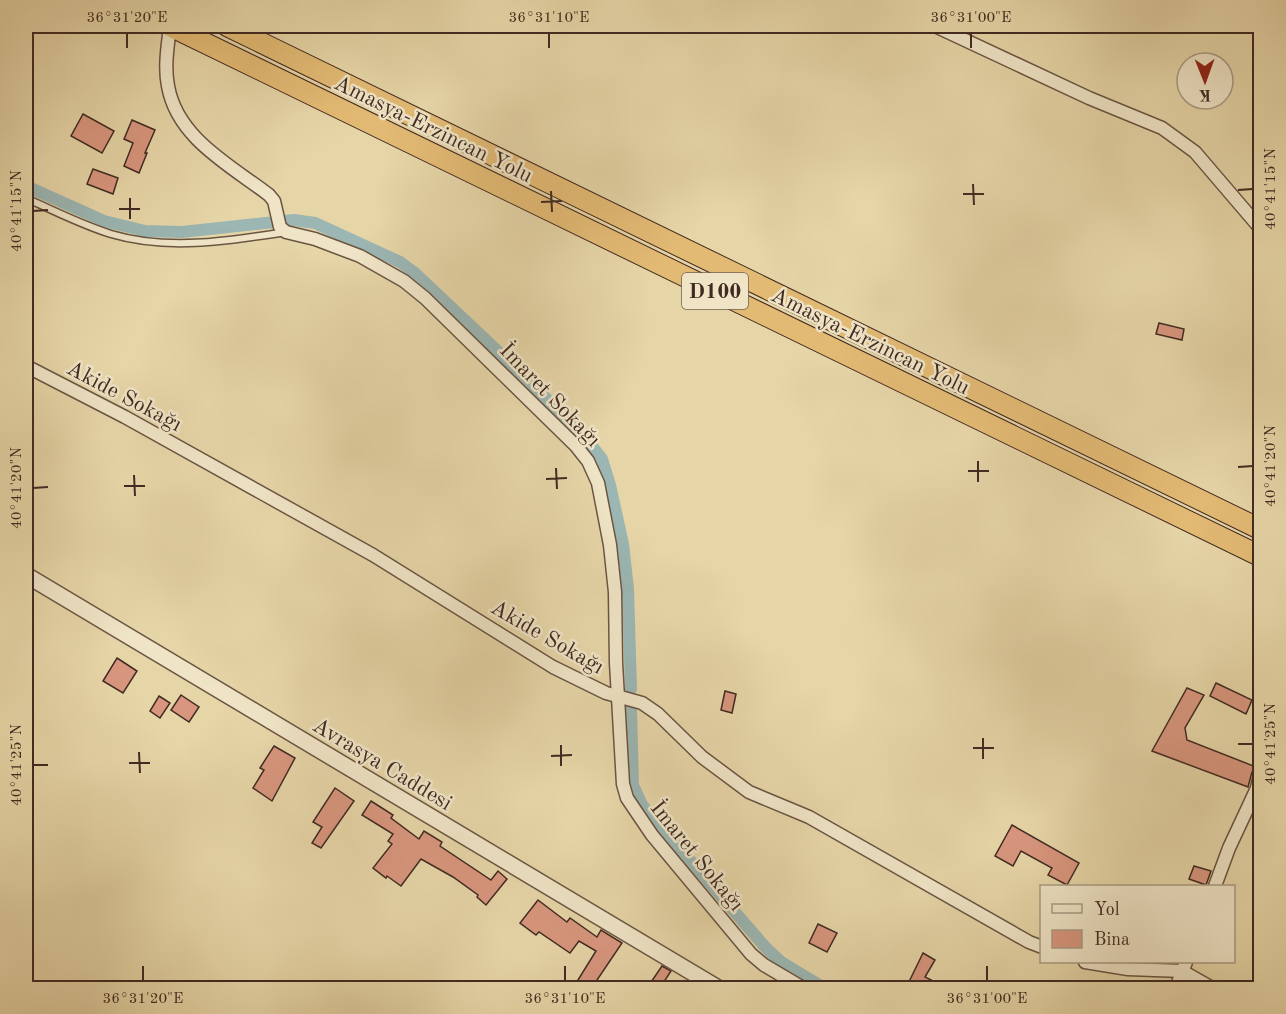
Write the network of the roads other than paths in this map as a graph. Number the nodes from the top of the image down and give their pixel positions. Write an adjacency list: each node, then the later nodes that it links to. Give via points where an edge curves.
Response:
1 (170, 26): 6 (street, via 167,84 179,117 206,148 269,195); 9 (highway, Amasya-Erzincan Yolu / D100)
2 (227, 26): 8 (highway, Amasya-Erzincan Yolu / D100)
3 (935, 26): 5 (street, via 1162,128 1195,152)
4 (26, 198): 6 (lane, via 112,234 144,241 224,241)
5 (1260, 228)
6 (283, 229): 12 (street, İmaret Sokağı, via 336,246 404,281 463,333 588,461 598,483 610,545)
7 (26, 366): 12 (street, Akide Sokağı, via 373,555 554,667)
8 (1260, 529)
9 (1260, 556)
10 (26, 575): 19 (street, Avrasya Caddesi)
11 (1260, 695): 13 (street)
12 (618, 697): 16 (street, Akide Sokağı, via 634,700 658,714 702,757 749,792 808,817); 20 (street, İmaret Sokağı, via 623,783 635,812 751,954)
13 (1260, 727)
14 (1260, 774): 15 (street)
15 (1215, 885)
16 (1040, 946)
17 (1091, 963): 18 (street, via 1128,969)
18 (1184, 966): 21 (street); 22 (street)
19 (716, 988)
20 (803, 988)
21 (1176, 988)
22 (1212, 988)

